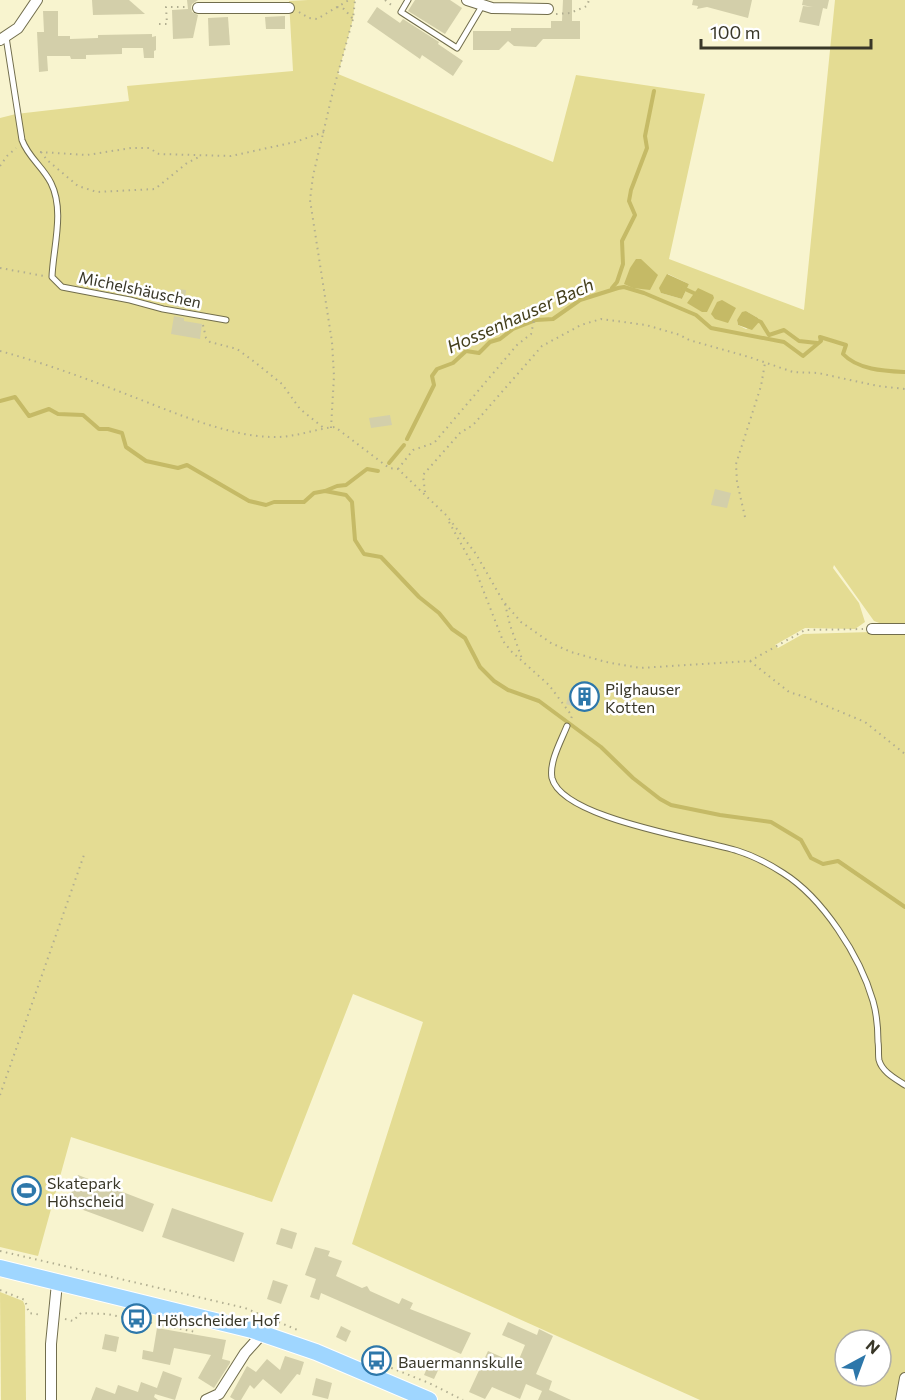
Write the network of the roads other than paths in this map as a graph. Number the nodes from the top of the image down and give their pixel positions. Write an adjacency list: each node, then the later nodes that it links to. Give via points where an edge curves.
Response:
1 (37, 0): 10 (street, via 18,28)
2 (408, 0): 6 (lane, via 401,12 457,48)
3 (467, 0): 6 (street)
4 (221, 4): 7 (street); 8 (street)
5 (520, 4): 6 (street); 9 (street)
6 (482, 6)
7 (198, 8)
8 (290, 8)
9 (548, 9)
10 (3, 38): 11 (lane, Michelshäuschen, via 24,146 56,196 52,277 62,287)
11 (226, 320)
12 (872, 628): 13 (street)
13 (905, 629)
14 (567, 726): 15 (lane, via 551,768 557,788 567,797 633,826 762,860 810,895 848,944 860,967 873,1000 879,1061 889,1075)
15 (905, 1085)
16 (0, 1268): 17 (main road)
17 (57, 1283): 18 (main road); 20 (street)
18 (263, 1333): 21 (street, via 244,1353 219,1394); 22 (main road)
19 (905, 1378): 23 (street)
20 (51, 1400)
21 (206, 1400)
22 (429, 1400)
23 (901, 1400)

